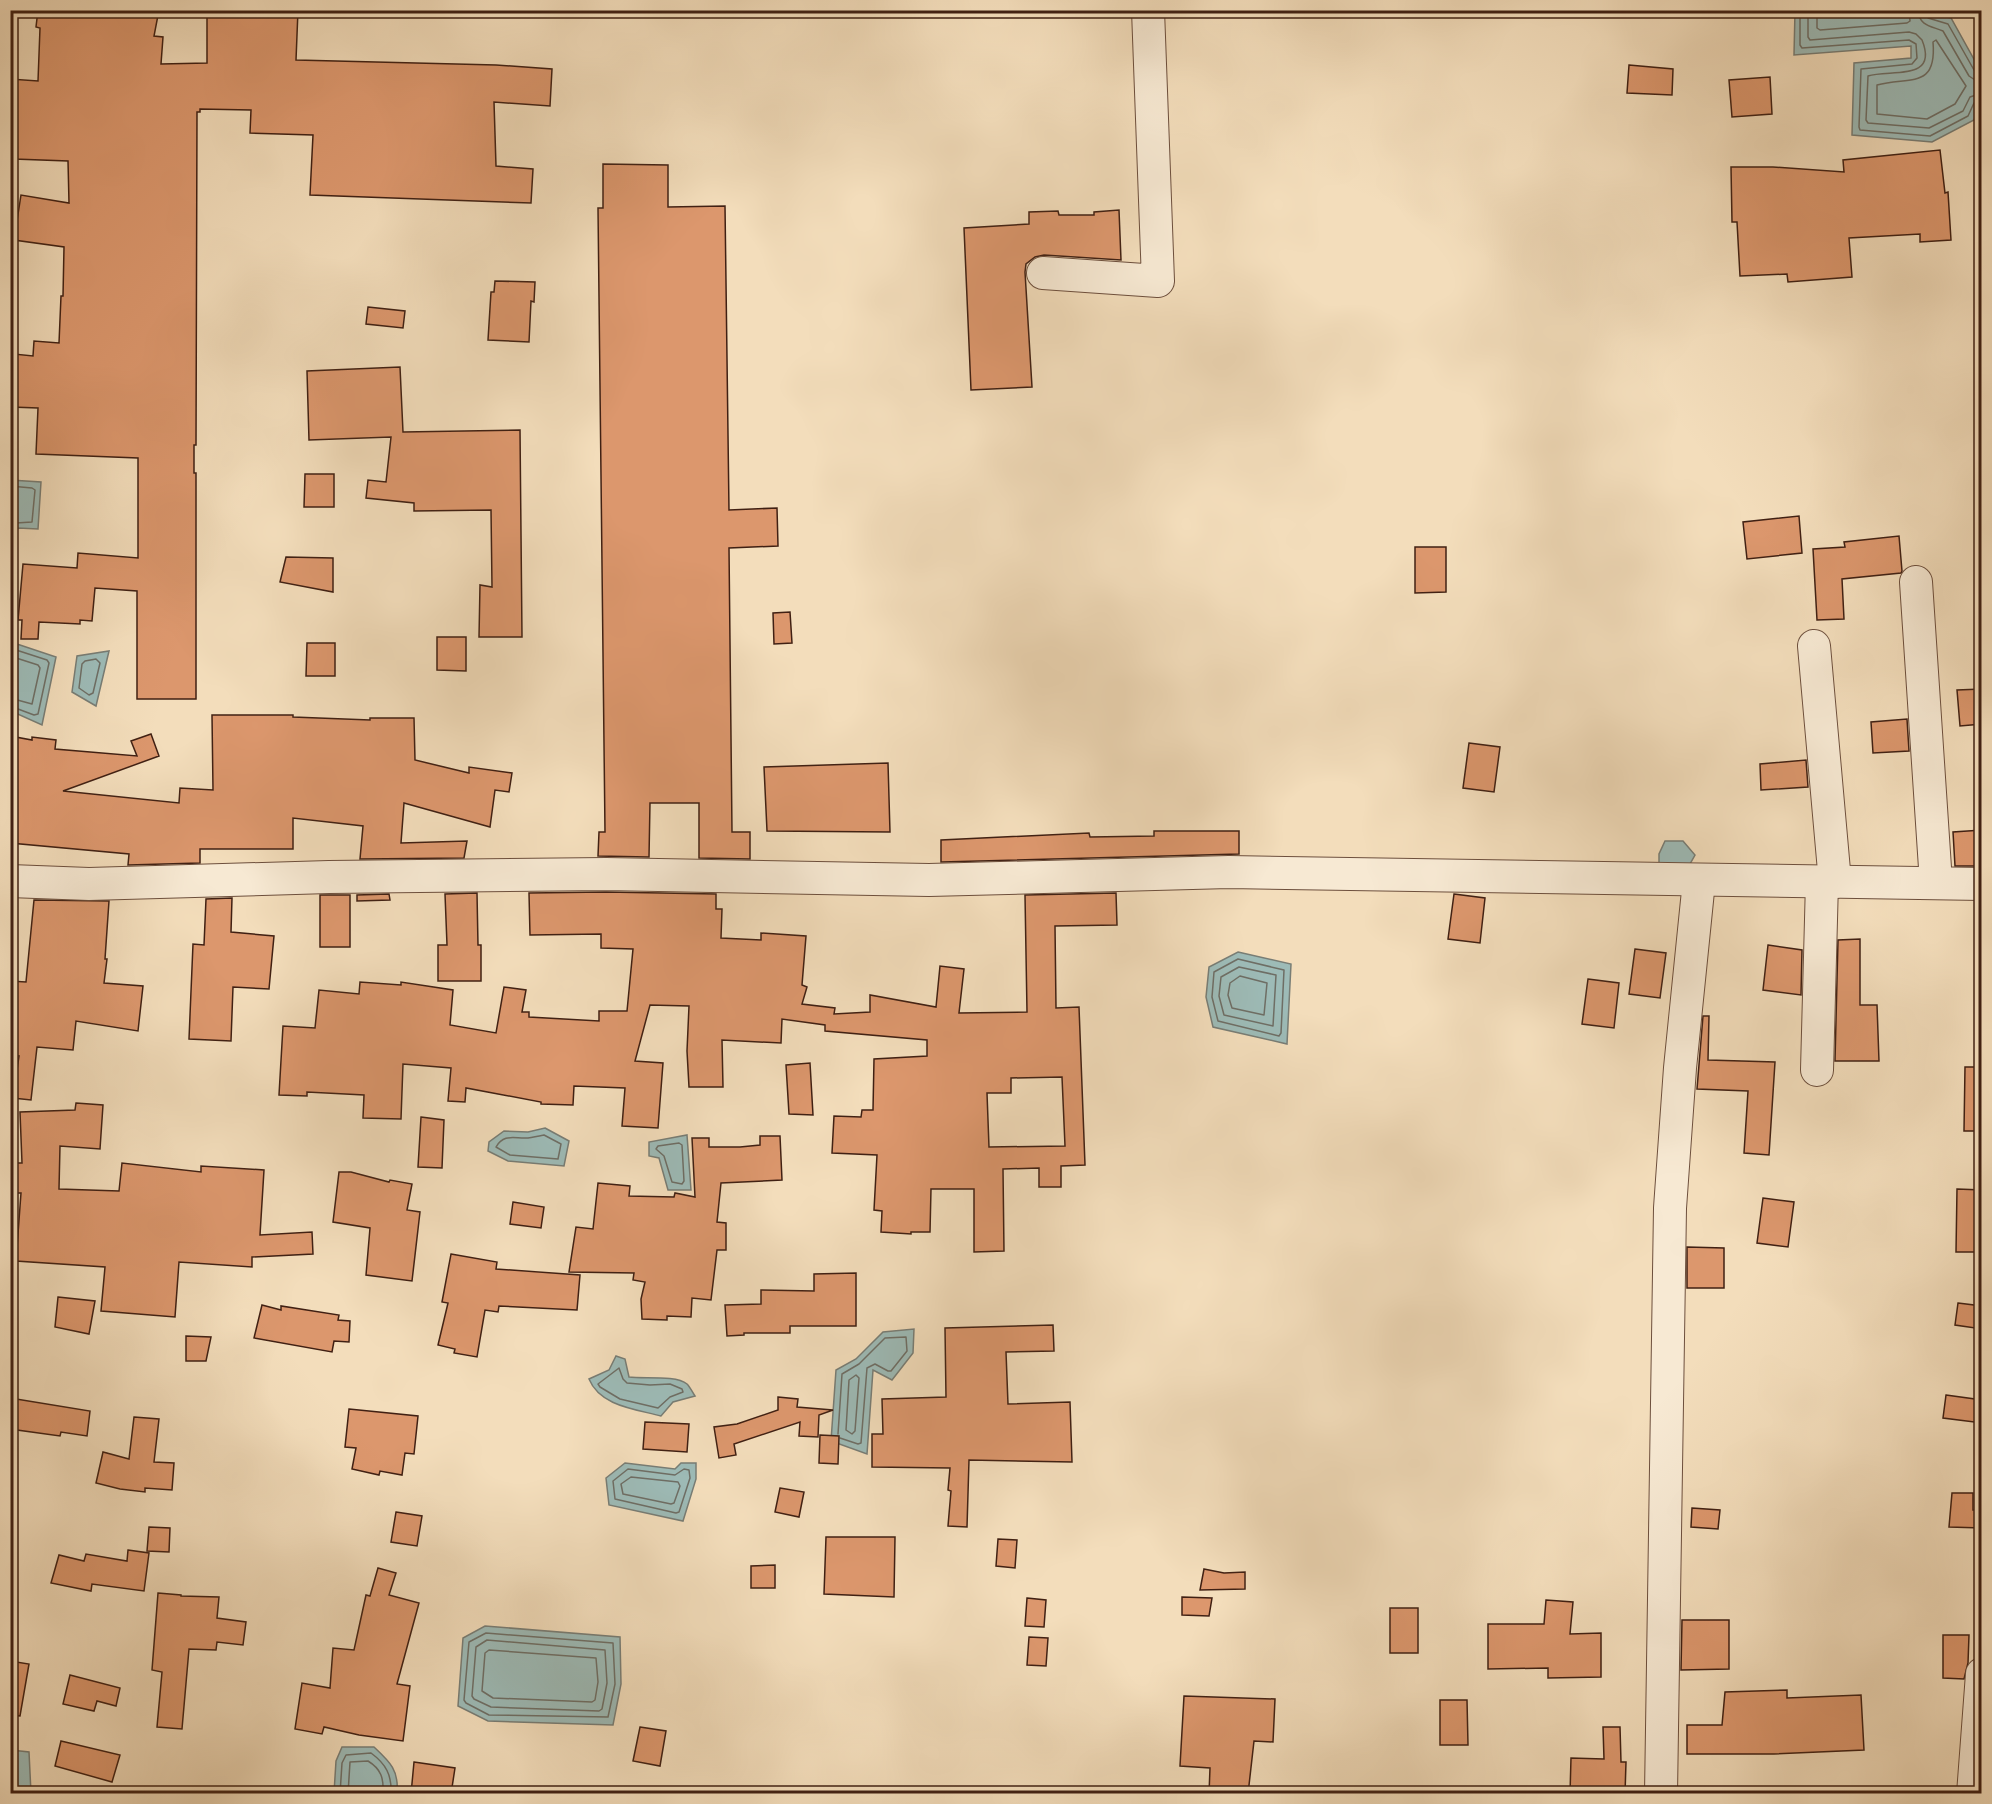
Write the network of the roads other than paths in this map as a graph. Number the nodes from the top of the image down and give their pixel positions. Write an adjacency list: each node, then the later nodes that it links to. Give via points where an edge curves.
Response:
1 (1148, 10): 2 (street, via 1158,281)
2 (1043, 273)
3 (1916, 582): 8 (street)
4 (1814, 646): 7 (street)
5 (10, 881): 6 (street, via 89,884 606,874 929,880 1229,872)
6 (1699, 881): 7 (street); 12 (street, via 1670,1208)
7 (1829, 882): 8 (street); 10 (street)
8 (1936, 883): 9 (street)
9 (1982, 884)
10 (1817, 1070)
11 (1982, 1674): 13 (street)
12 (1661, 1794)
13 (1973, 1794)

